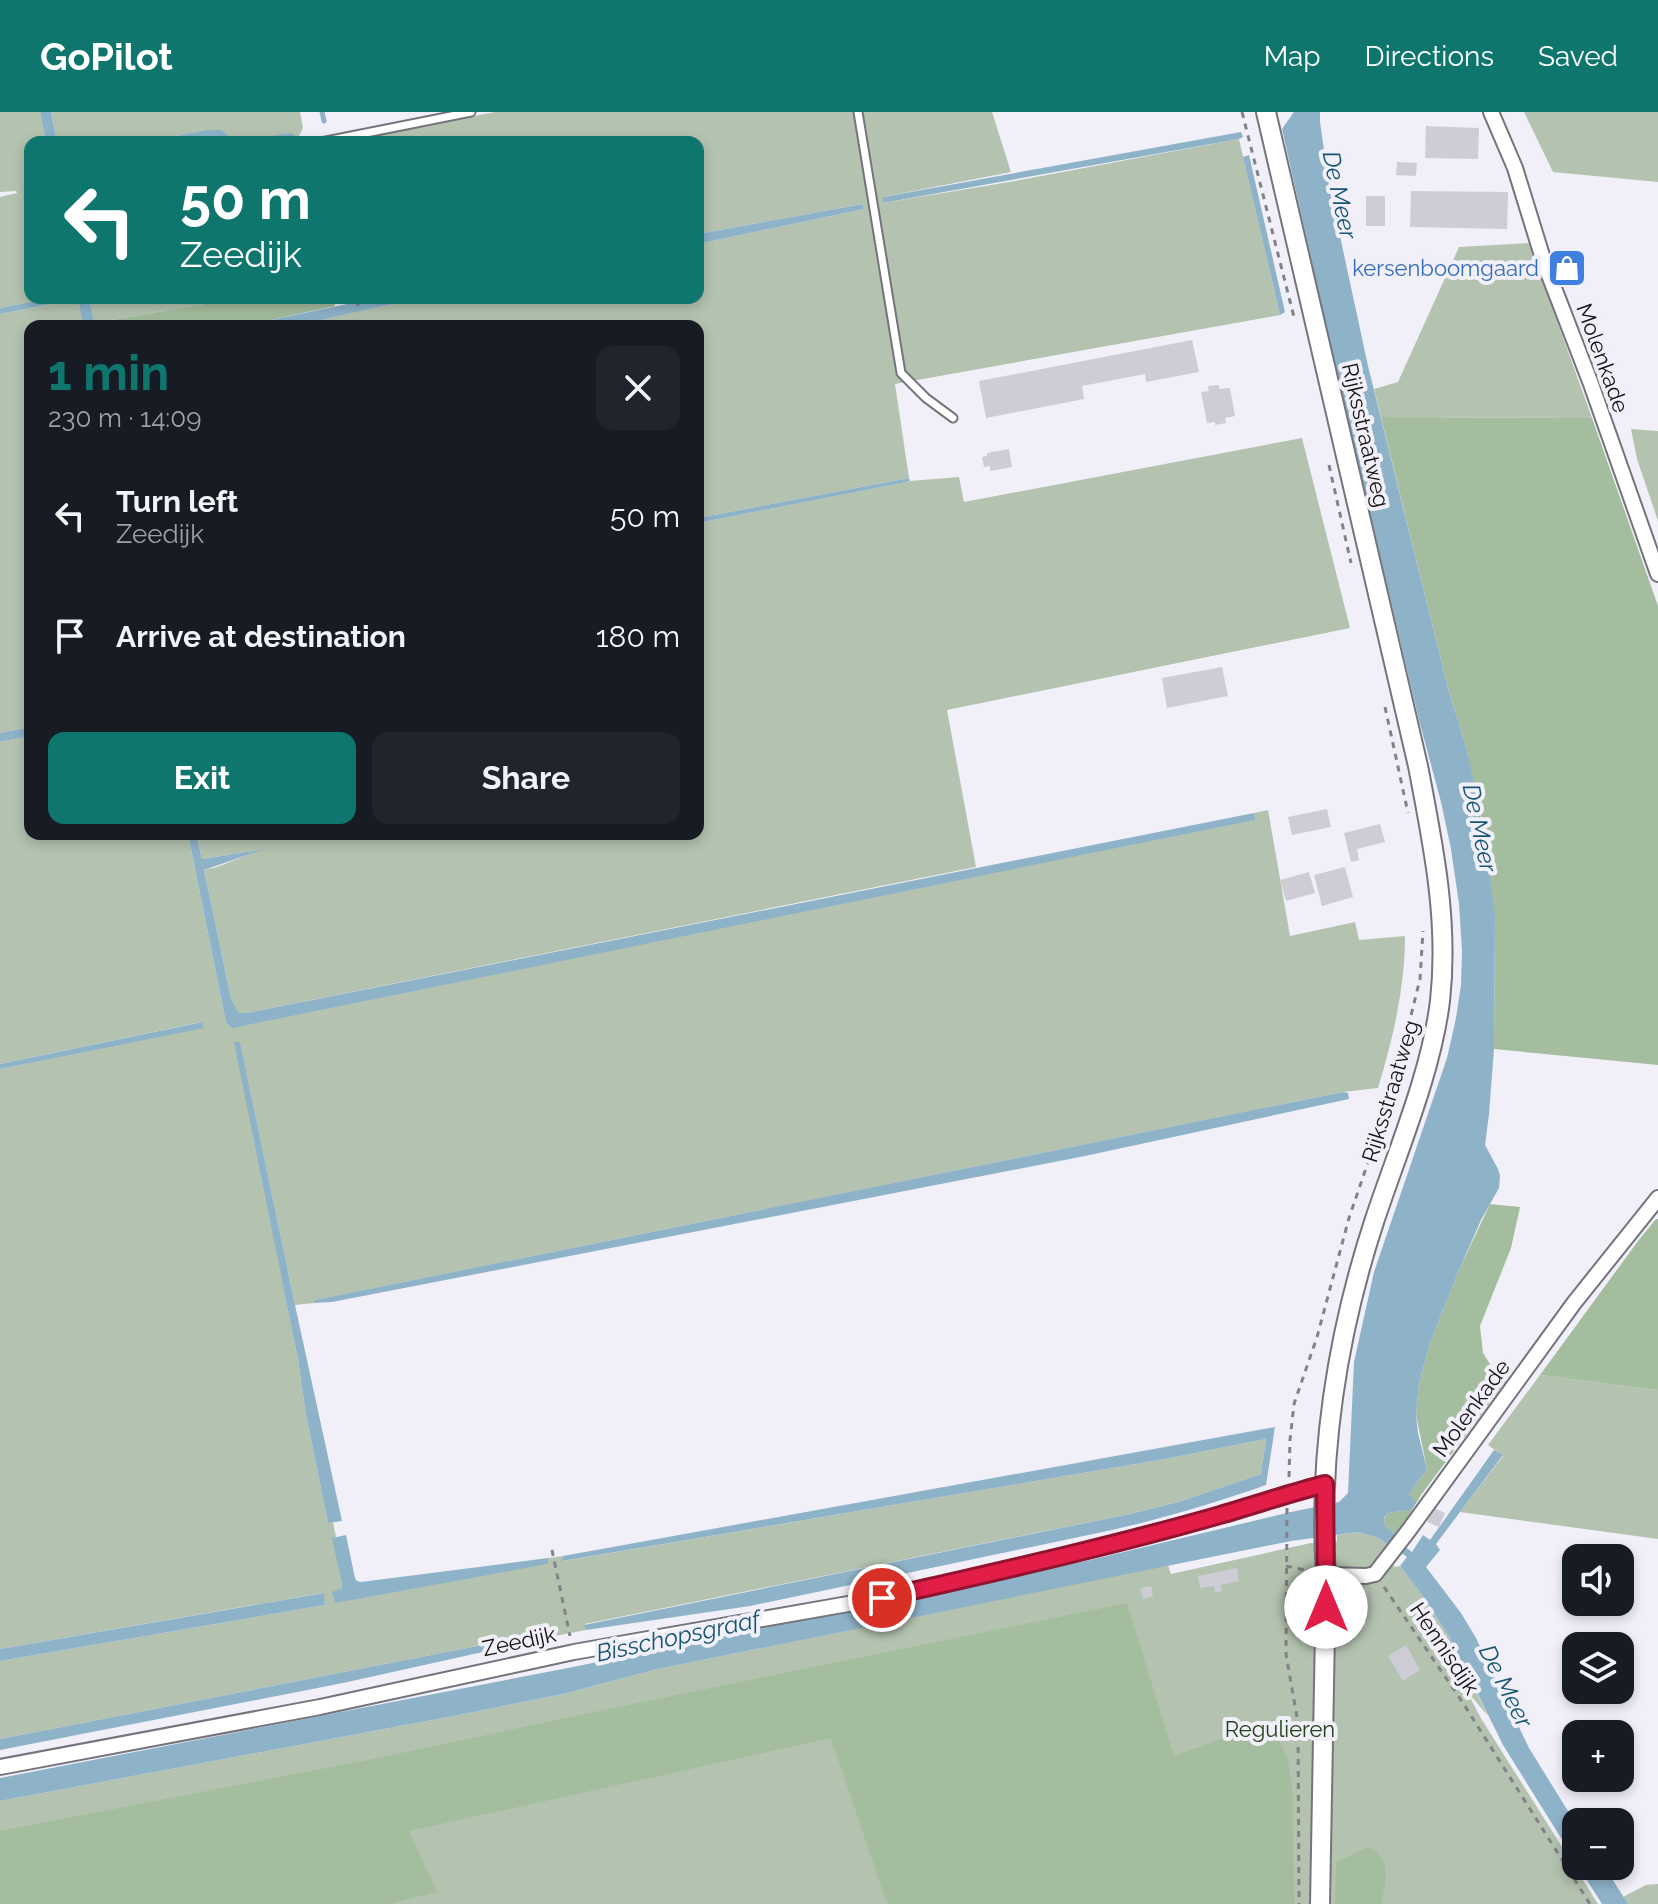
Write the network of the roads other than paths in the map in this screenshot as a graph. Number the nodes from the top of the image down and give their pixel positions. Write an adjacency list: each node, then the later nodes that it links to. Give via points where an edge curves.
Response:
1 (471, 112): 5 (lane)
2 (858, 112): 6 (lane, via 901,373)
3 (1266, 112): 9 (main road, Rijksstraatweg, via 1418,766 1442,909 1437,1018 1344,1334)
4 (1491, 112): 7 (street, Molenkade)
5 (351, 136)
6 (953, 418)
7 (1658, 574)
8 (1658, 1198): 10 (street, Molenkade, via 1375,1574)
9 (1325, 1492): 10 (main road, Rijksstraatweg); 11 (street, Zeedijk, via 1289,1493 1068,1555 882,1598 574,1652 320,1707)
10 (1326, 1575): 12 (main road, Rijksstraatweg)
11 (0, 1767)
12 (1320, 1904)

